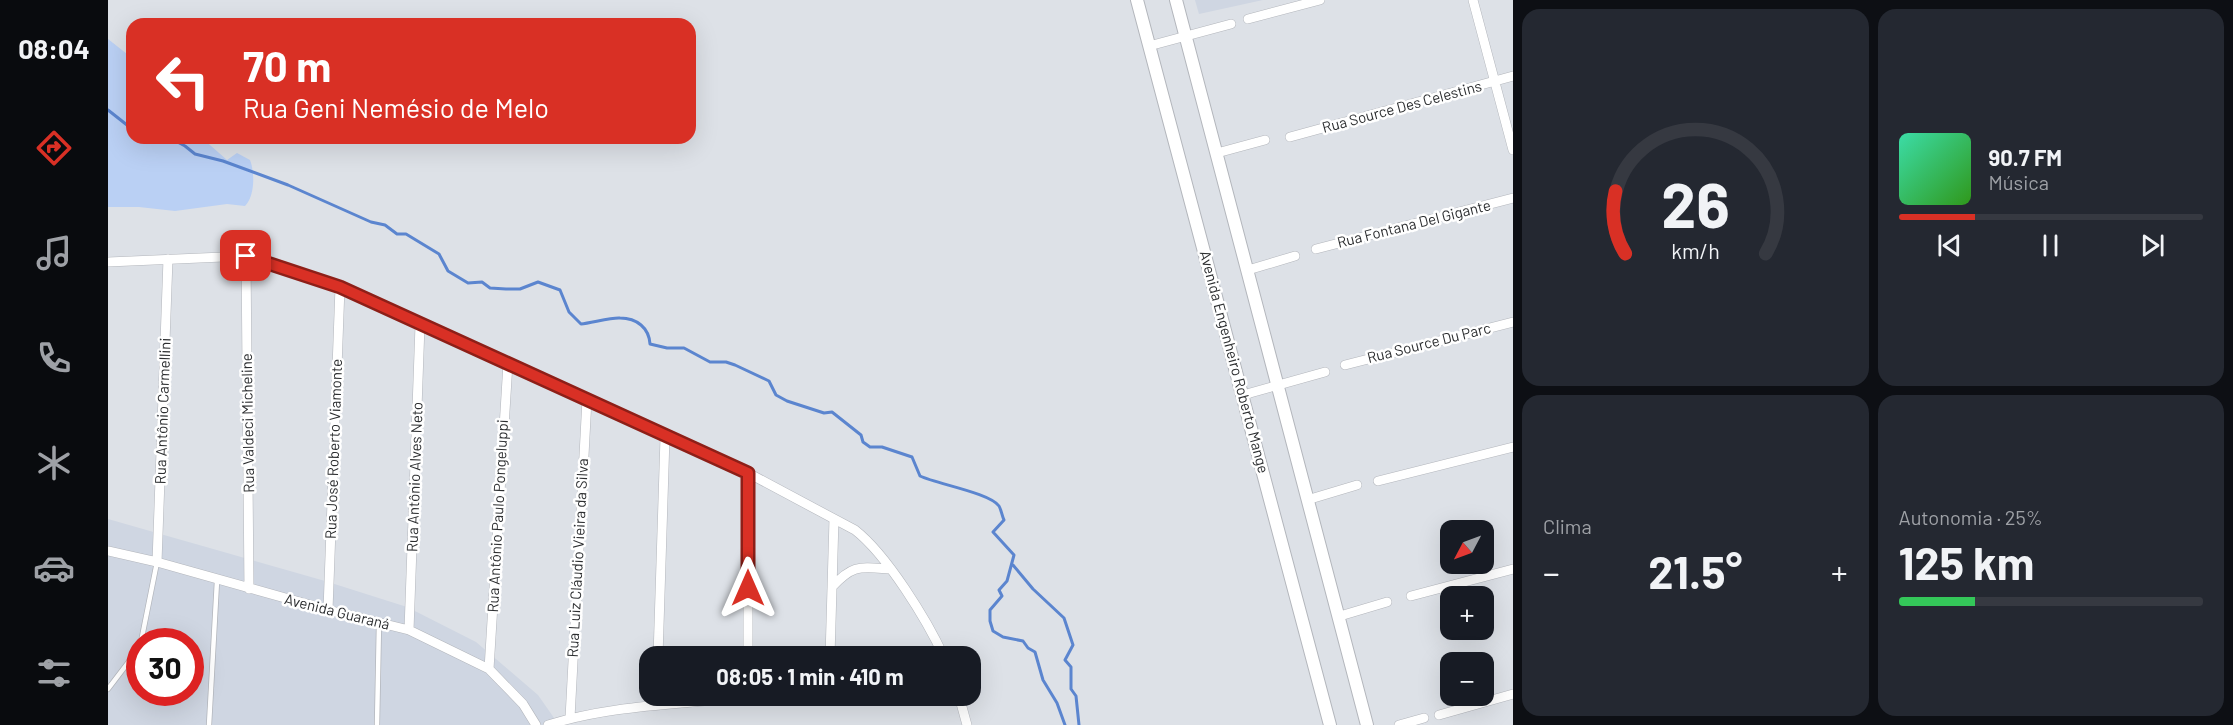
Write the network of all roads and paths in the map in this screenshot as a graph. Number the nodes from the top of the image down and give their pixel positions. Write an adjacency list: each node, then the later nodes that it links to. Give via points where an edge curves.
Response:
1 (1137, 0): 8 (street, Avenida Engenheiro Roberto Mange)
2 (1176, 0): 7 (street)
3 (1320, 0): 5 (street)
4 (1473, 0): 10 (street)
5 (1248, 19)
6 (1231, 24): 7 (street)
7 (1186, 36): 8 (street); 14 (street)
8 (1149, 46): 29 (street, Avenida Engenheiro Roberto Mange)
9 (1513, 76): 10 (street, Rua Source Des Celestins)
10 (1494, 81): 11 (street, Rua Source Des Celestins); 13 (street)
11 (1290, 137)
12 (1264, 140): 14 (street)
13 (1513, 150)
14 (1217, 153): 21 (street)
15 (1513, 198): 16 (street, Rua Fontana Del Gigante)
16 (1316, 249)
17 (246, 256): 19 (street); 22 (street); 44 (street, Rua Valdeci Micheline)
18 (1295, 256): 21 (street)
19 (168, 259): 20 (street); 39 (street, Rua Antônio Carmellini)
20 (108, 262)
21 (1248, 270): 28 (street)
22 (340, 287): 24 (street); 47 (street, Rua José Roberto Viamonte)
23 (1513, 322): 26 (street, Rua Source Du Parc)
24 (420, 325): 25 (street); 51 (street, Rua Antônio Alves Neto)
25 (508, 363): 30 (street); 57 (street, Rua Antônio Paulo Pongeluppi)
26 (1345, 365)
27 (1325, 372): 28 (street)
28 (1277, 386): 29 (street); 36 (street)
29 (1242, 395): 70 (street, Avenida Engenheiro Roberto Mange)
30 (587, 399): 31 (street); 63 (street, Rua Luiz Cláudio Vieira da Silva)
31 (665, 437): 33 (street); 52 (street)
32 (1513, 447): 34 (street)
33 (748, 473): 37 (street); 53 (street)
34 (1378, 481)
35 (1357, 485): 36 (street)
36 (1307, 500): 48 (street)
37 (834, 519): 40 (street, via 865,538); 43 (street)
38 (108, 551): 39 (street, Avenida Guaraná)
39 (157, 562): 42 (street, Avenida Guaraná); 50 (lane)
40 (890, 568): 43 (street, via 853,569); 55 (street)
41 (1513, 569): 45 (street)
42 (217, 580): 44 (street, Avenida Guaraná); 65 (lane)
43 (832, 587): 54 (street)
44 (249, 590): 47 (street, Avenida Guaraná)
45 (1411, 596)
46 (1388, 602): 48 (street)
47 (328, 610): 49 (street, Avenida Guaraná)
48 (1340, 616): 71 (street)
49 (379, 623): 51 (street, Avenida Guaraná); 66 (lane)
50 (144, 628)
51 (409, 630): 57 (street, Avenida Guaraná)
52 (658, 646)
53 (748, 646)
54 (830, 646)
55 (939, 646)
56 (126, 665): 58 (lane)
57 (489, 669): 67 (street, Avenida Guaraná, via 523,704)
58 (108, 689)
59 (1513, 694): 62 (street)
60 (639, 704): 63 (street)
61 (962, 706): 69 (street)
62 (1439, 715)
63 (570, 718): 68 (street)
64 (1424, 718): 72 (street)
65 (209, 725)
66 (377, 725)
67 (536, 725)
68 (548, 725)
69 (967, 725)
70 (1330, 725)
71 (1367, 725)
72 (1399, 725)

